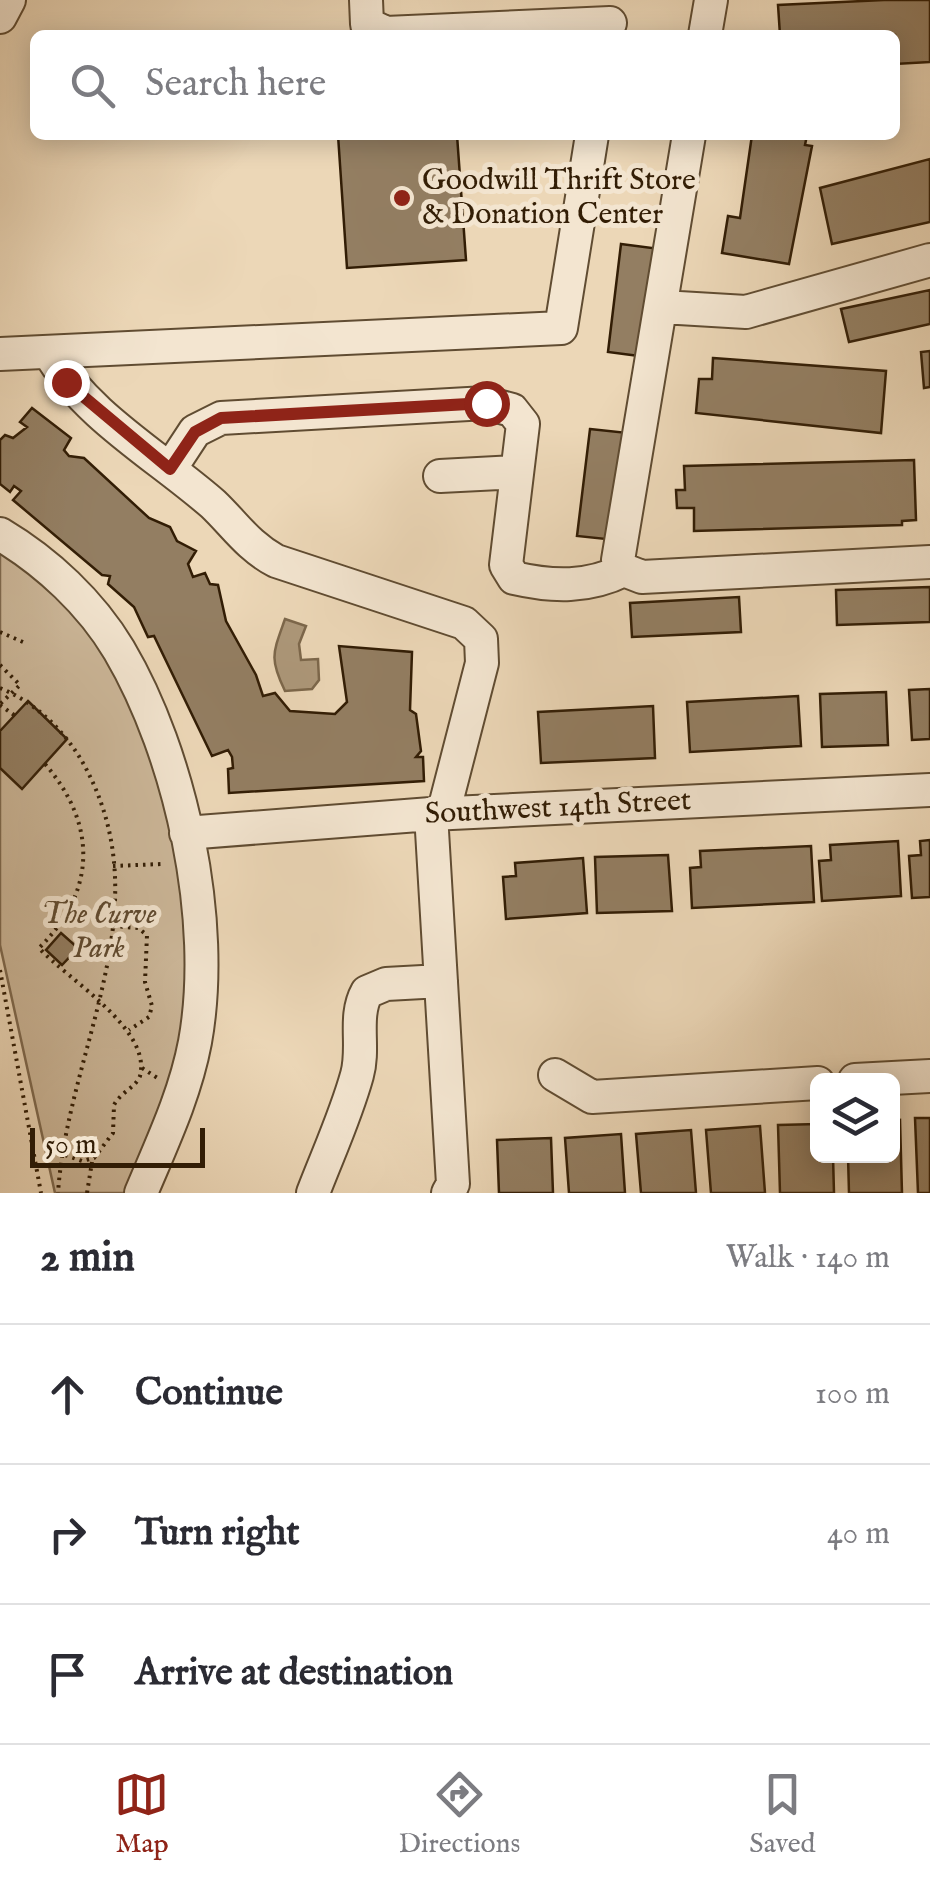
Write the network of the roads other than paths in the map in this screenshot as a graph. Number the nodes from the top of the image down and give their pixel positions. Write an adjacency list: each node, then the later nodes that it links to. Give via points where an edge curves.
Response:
1 (10, 0): 4 (street)
2 (366, 0): 6 (street, via 367,24)
3 (711, 0): 8 (street)
4 (0, 17)
5 (610, 19): 7 (street)
6 (380, 30)
7 (434, 30)
8 (707, 30)
9 (591, 140): 13 (street, via 561,328)
10 (689, 140): 12 (street)
11 (930, 260): 12 (street, via 746,312)
12 (662, 307): 20 (street, via 618,560)
13 (48, 352): 14 (street); 15 (street, via 66,382)
14 (0, 354)
15 (170, 469): 16 (street, via 195,432 221,418 486,403 512,410 523,424); 22 (street, via 252,548 464,624 481,638 482,664)
16 (516, 472): 17 (street); 20 (street, via 506,565 514,578 546,586 598,583)
17 (440, 476)
18 (0, 534): 23 (street, via 57,577 120,652 157,737)
19 (930, 562): 20 (street, via 642,576)
20 (624, 570)
21 (930, 790): 22 (street, Southwest 14th Street)
22 (437, 814): 23 (street, Southwest 14th Street); 24 (street)
23 (186, 832): 29 (street, via 198,902 201,996 181,1096)
24 (441, 982): 30 (street, via 386,984 367,992 359,1006 356,1076); 31 (street, via 453,1184)
25 (555, 1075): 28 (street, via 592,1097)
26 (930, 1076): 27 (street)
27 (900, 1078)
28 (810, 1083)
29 (141, 1193)
30 (313, 1193)
31 (448, 1193)

